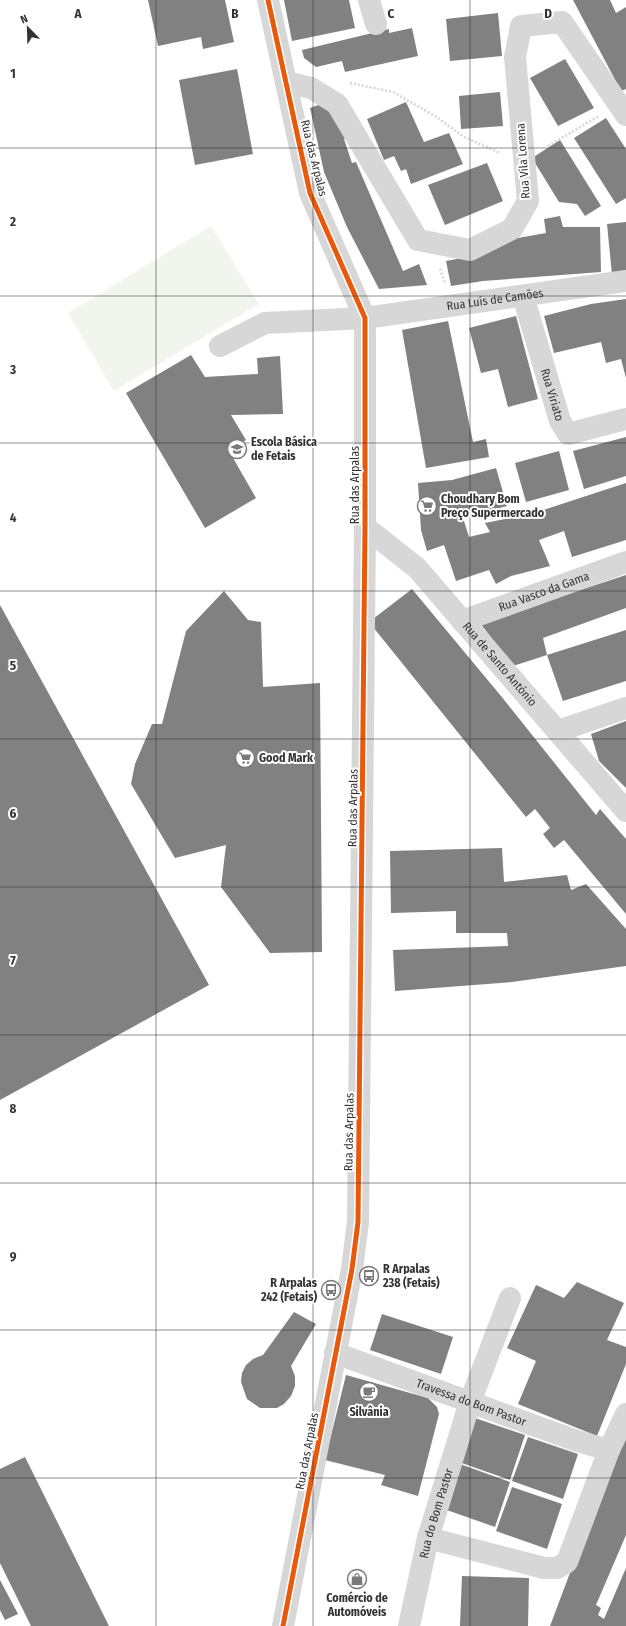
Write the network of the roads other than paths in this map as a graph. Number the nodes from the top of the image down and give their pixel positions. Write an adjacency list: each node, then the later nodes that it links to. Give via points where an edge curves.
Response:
1 (268, 0): 4 (street, Rua das Arpalas)
2 (369, 0): 3 (street)
3 (376, 24)
4 (286, 82): 5 (street, Rua Vila Lorena, via 311,88 337,104 418,240 470,250 512,229 528,201 515,57 521,26 562,22); 8 (street, Rua das Arpalas, via 310,193)
5 (623, 110)
6 (626, 281): 7 (street, Rua Luís de Camões)
7 (524, 296): 8 (street, Rua Luís de Camões); 10 (street, Rua Viriato, via 560,421 568,434)
8 (365, 318): 9 (street, Rua Luís de Camões, via 265,323); 11 (street, Rua das Arpalas)
9 (220, 346)
10 (626, 419)
11 (365, 527): 13 (street, Rua de Santo António, via 417,568); 18 (street, Rua das Arpalas, via 358,1222 352,1269)
12 (626, 562): 13 (street, Rua Vasco da Gama)
13 (462, 621): 15 (street, Rua de Santo António)
14 (626, 708): 15 (street)
15 (558, 731): 16 (street, Rua de Santo António)
16 (626, 811)
17 (510, 1298): 19 (street, Rua do Bom Pastor)
18 (335, 1353): 19 (street, Travessa do Bom Pastor); 23 (street, Rua das Arpalas)
19 (470, 1402): 21 (street, Travessa do Bom Pastor); 22 (street, Rua do Bom Pastor)
20 (626, 1414): 21 (street)
21 (609, 1450): 22 (street, via 567,1562 557,1568 544,1568)
22 (428, 1538): 24 (street, Rua do Bom Pastor)
23 (283, 1626)
24 (409, 1626)

